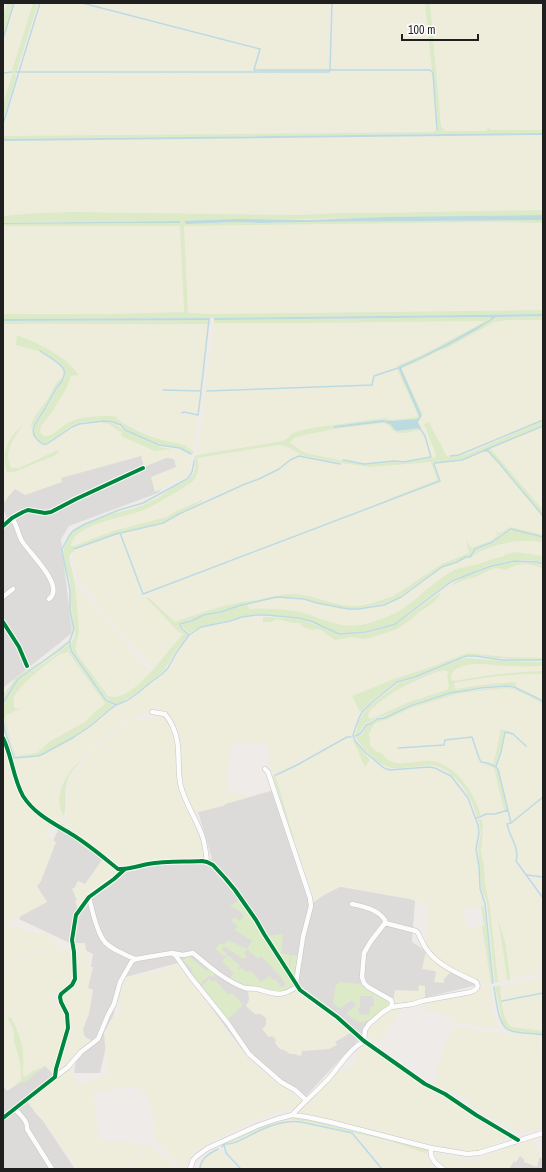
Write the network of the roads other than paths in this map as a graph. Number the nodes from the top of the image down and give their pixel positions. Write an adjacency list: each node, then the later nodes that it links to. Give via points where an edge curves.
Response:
1 (143, 468): 2 (street, via 51,512 28,510)
2 (12, 518): 3 (street); 6 (street, via 22,541 52,581 53,593)
3 (3, 526)
4 (14, 589): 5 (street)
5 (3, 597)
6 (49, 599)
7 (3, 622): 8 (street, via 19,647)
8 (27, 666)
9 (152, 712): 12 (street, via 165,714 173,726 179,749 181,786 202,836)
10 (3, 738): 13 (street, via 19,787 33,808 118,869)
11 (265, 769): 19 (street, via 310,898 311,906 302,937)
12 (207, 862): 13 (street, via 167,862); 19 (street, via 213,865 245,903)
13 (125, 869): 14 (street)
14 (89, 896): 18 (street, via 102,939 108,945); 22 (street, via 74,920 74,982 60,997 67,1014 68,1028)
15 (352, 904): 16 (street, via 380,914)
16 (385, 923): 20 (street, via 364,954 362,977 368,988 391,1000); 20 (street, via 416,931 436,960 478,984 476,990 471,992)
17 (172, 953): 18 (street); 19 (street, via 193,953 225,978 246,988 281,994 291,991); 23 (street, via 249,1054)
18 (136, 959): 22 (street, via 132,961 120,982 114,1004 98,1039)
19 (297, 985): 21 (street)
20 (391, 1007): 21 (street, via 369,1024 365,1030)
21 (364, 1041): 23 (street, via 355,1046 329,1078); 28 (street, via 425,1084)
22 (56, 1077): 24 (street)
23 (306, 1100): 25 (street)
24 (16, 1108): 26 (street); 30 (street)
25 (292, 1115): 29 (street); 31 (street, via 256,1126 208,1148 193,1160)
26 (3, 1118)
27 (543, 1133): 28 (street)
28 (518, 1140): 29 (street, via 472,1154)
29 (431, 1148): 32 (street, via 431,1156)
30 (52, 1169)
31 (190, 1169)
32 (443, 1169)

